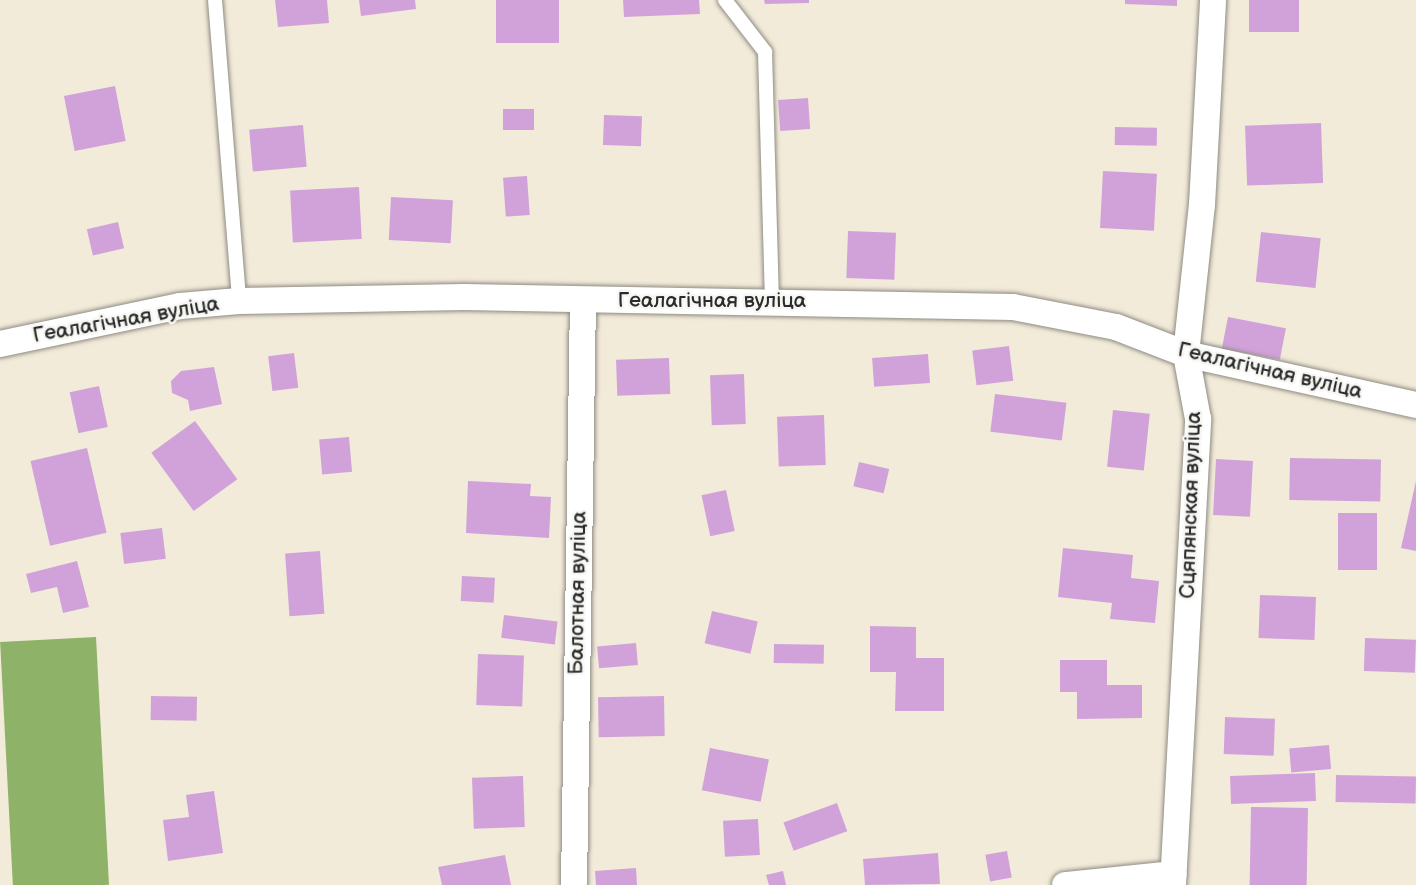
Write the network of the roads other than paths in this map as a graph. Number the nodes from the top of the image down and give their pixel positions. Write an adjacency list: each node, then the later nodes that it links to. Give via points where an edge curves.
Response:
1 (215, 0): 5 (lane)
2 (725, 0): 4 (lane, via 765,52)
3 (1213, 0): 8 (street, Сцяпянская вуліца, via 1202,205)
4 (772, 300): 6 (street, Геалагічная вуліца); 8 (street, Геалагічная вуліца, via 1013,307 1116,327)
5 (239, 301): 6 (street, Геалагічная вуліца, via 464,296); 7 (street, Геалагічная вуліца, via 180,306)
6 (583, 302): 11 (street, Балотная вуліца)
7 (0, 344)
8 (1186, 354): 9 (street, Геалагічная вуліца); 10 (street, Сцяпянская вуліца, via 1198,419)
9 (1416, 405)
10 (1173, 880): 12 (street)
11 (574, 885)
12 (1065, 885)

